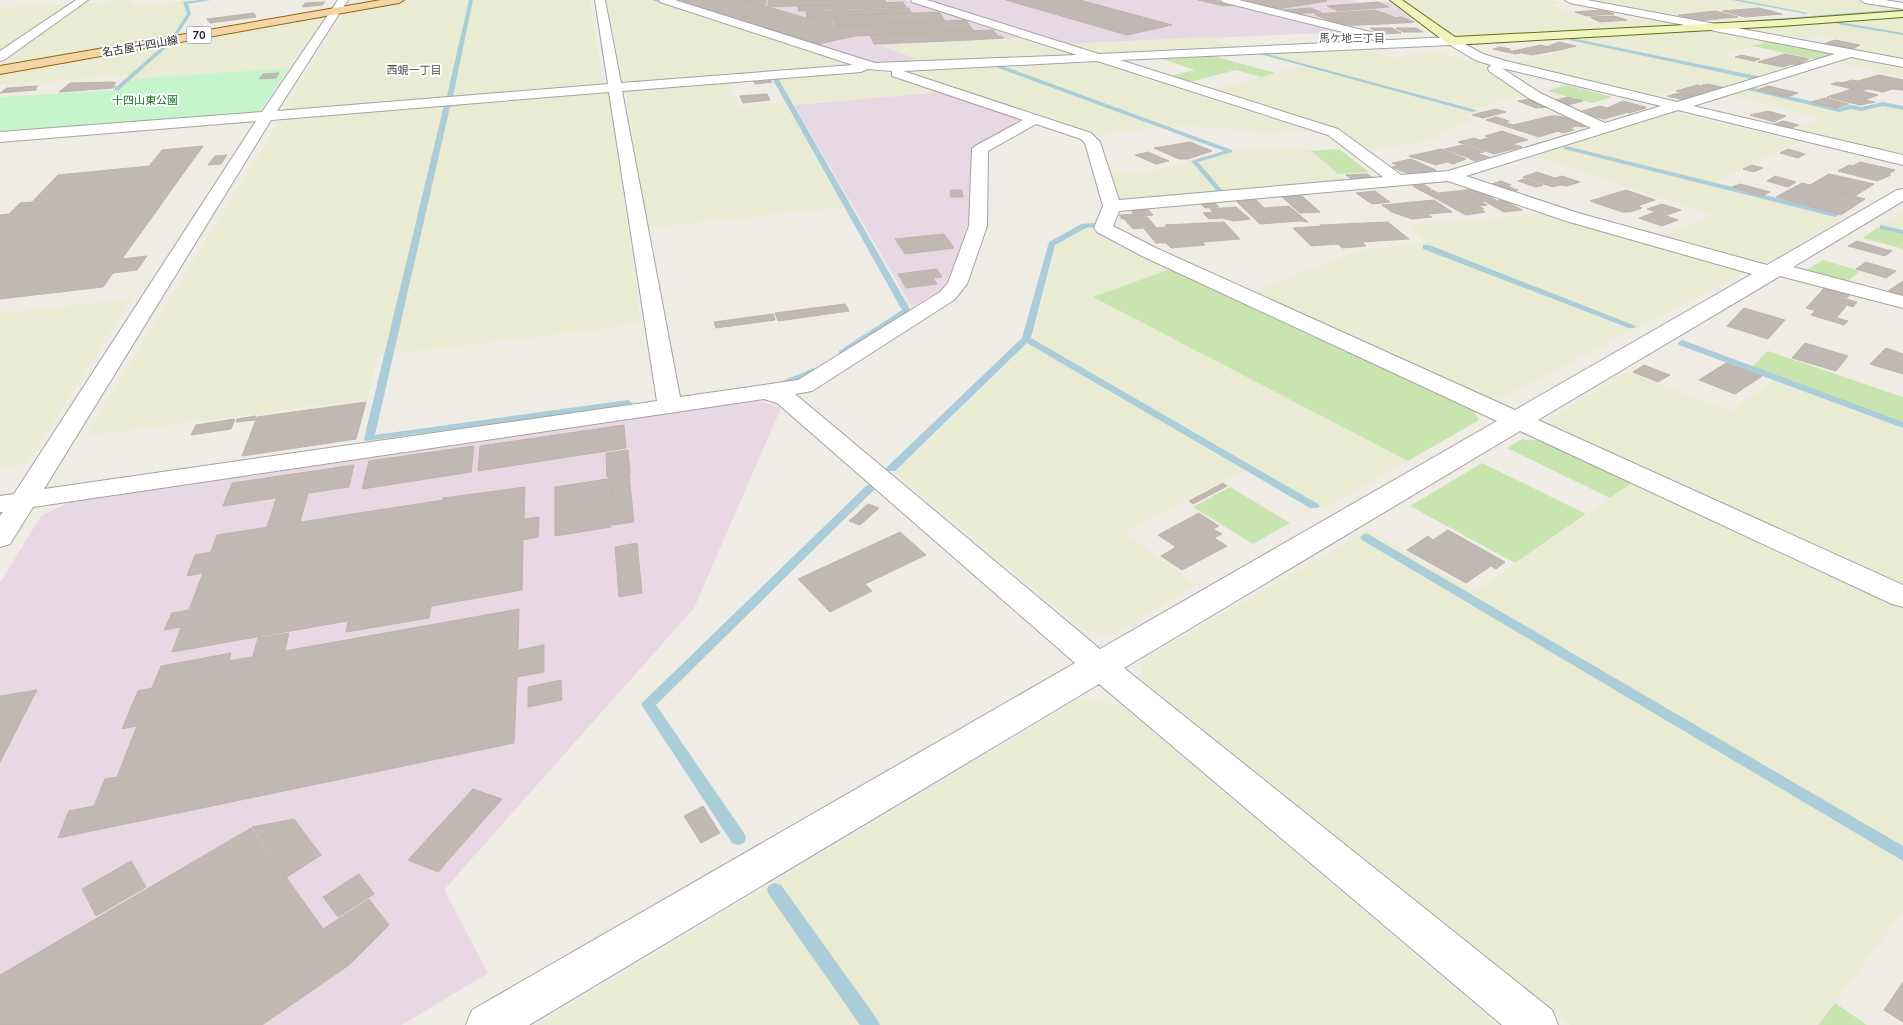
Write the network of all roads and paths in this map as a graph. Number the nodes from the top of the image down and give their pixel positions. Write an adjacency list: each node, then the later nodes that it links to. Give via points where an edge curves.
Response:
1 (82, 0): 17 (street)
2 (399, 0): 10 (main road, 名古屋十四山線 / 70)
3 (600, 0): 23 (street)
4 (664, 0): 21 (street)
5 (916, 0): 19 (street)
6 (1226, 0): 15 (street)
7 (1395, 0): 14 (street)
8 (1570, 0): 13 (street)
9 (1865, 0): 11 (street)
10 (340, 5): 22 (main road, 名古屋十四山線 / 70); 25 (street)
11 (1903, 6)
12 (1903, 14): 13 (street)
13 (1714, 27): 14 (street); 16 (street)
14 (1452, 41): 15 (street); 18 (street)
15 (1403, 43): 19 (street)
16 (1850, 53): 20 (street); 24 (street)
17 (0, 57)
18 (1479, 57): 24 (street); 27 (street, via 1535,96)
19 (1101, 58): 21 (street); 31 (street, via 1333,132)
20 (1903, 63)
21 (877, 67): 23 (street); 26 (street)
22 (0, 70)
23 (614, 88): 25 (street); 37 (street)
24 (1676, 105): 27 (street); 29 (street)
25 (266, 116): 28 (street); 39 (street)
26 (1035, 119): 33 (street, via 1086,136 1092,142); 36 (street, via 980,149 978,226 957,284 947,296 804,386)
27 (1604, 128): 30 (street)
28 (0, 137)
29 (1903, 160)
30 (1449, 176): 31 (street); 34 (street, via 1572,217)
31 (1397, 180): 33 (street)
32 (1903, 194): 34 (street)
33 (1112, 206): 38 (street, via 1103,228 1148,252)
34 (1775, 270): 35 (street); 38 (street)
35 (1903, 302)
36 (765, 392): 37 (street); 42 (street, via 785,398)
37 (670, 406): 39 (street)
38 (1517, 422): 41 (street); 42 (street)
39 (12, 503): 40 (street)
40 (0, 538)
41 (1903, 596)
42 (1099, 666): 43 (street); 44 (street)
43 (488, 1025)
44 (1536, 1025)

